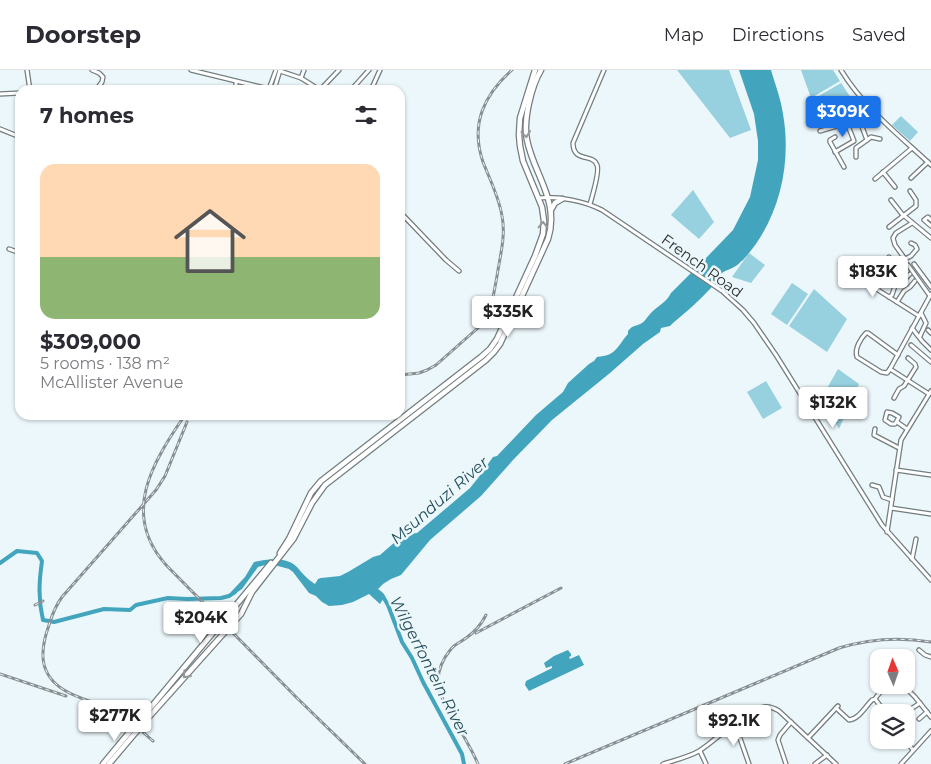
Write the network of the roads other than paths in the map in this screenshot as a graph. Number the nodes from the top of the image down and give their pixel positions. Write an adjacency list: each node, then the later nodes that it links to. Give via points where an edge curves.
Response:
1 (27, 70): 15 (street)
2 (92, 70): 16 (street, via 103,77)
3 (191, 70): 14 (street)
4 (279, 70): 13 (street); 18 (street); 19 (street)
5 (304, 70): 13 (street)
6 (339, 70): 21 (street)
7 (369, 70): 22 (street)
8 (380, 70): 23 (street)
9 (536, 70): 46 (main road, via 520,118 519,135 523,161)
10 (541, 70): 45 (main road, one-way to 45, via 527,110 526,132 530,153)
11 (604, 70): 49 (street, via 573,143 575,153 594,160 598,165)
12 (841, 70): 26 (street)
13 (301, 78): 20 (street)
14 (236, 82): 17 (street)
15 (29, 85)
16 (100, 85)
17 (248, 85)
18 (272, 85)
19 (275, 85)
20 (312, 85)
21 (325, 85)
22 (356, 85)
23 (373, 85)
24 (15, 93): 25 (street)
25 (0, 94)
26 (875, 113): 27 (street); 35 (street)
27 (859, 120): 28 (street); 33 (street)
28 (847, 123): 30 (street); 36 (street, via 854,141)
29 (0, 129): 31 (street)
30 (820, 131)
31 (15, 135)
32 (836, 137): 36 (street, via 830,141)
33 (867, 140): 34 (street, via 871,137); 37 (street, via 856,148)
34 (880, 140)
35 (912, 148): 38 (street); 40 (street)
36 (836, 152): 39 (street)
37 (856, 157)
38 (929, 163): 41 (street)
39 (844, 167)
40 (883, 172): 42 (street); 43 (street)
41 (912, 178)
42 (875, 179)
43 (896, 187)
44 (910, 191): 51 (street, via 917,204)
45 (548, 197): 46 (street, French Road); 47 (street, French Road); 50 (main road)
46 (538, 198): 84 (main road, one-way to 46, via 490,350 497,339 542,239 544,221)
47 (562, 199): 49 (street, French Road); 50 (main road)
48 (891, 200): 51 (street)
49 (590, 204): 99 (street, French Road, via 722,291 743,310 771,346)
50 (551, 210): 100 (main road, via 548,239 494,352 330,481 315,496)
51 (904, 216): 54 (street); 56 (street)
52 (405, 217): 65 (street)
53 (931, 220): 55 (street, via 928,217 924,220)
54 (912, 223): 57 (street); 59 (street, via 893,238 905,259 916,249 916,245)
55 (931, 226): 57 (street)
56 (889, 227)
57 (925, 233): 58 (street)
58 (931, 238)
59 (910, 243)
60 (9, 249): 61 (street)
61 (15, 251)
62 (889, 257): 70 (street, via 877,287)
63 (914, 264): 68 (street)
64 (908, 265): 69 (street)
65 (459, 271)
66 (910, 274): 70 (street, via 897,282)
67 (915, 281): 71 (street)
68 (931, 287)
69 (930, 295): 72 (street)
70 (889, 298): 71 (street)
71 (897, 302): 72 (street)
72 (920, 315): 73 (street); 74 (street, via 926,323)
73 (912, 328): 74 (street); 77 (street)
74 (919, 337): 76 (street)
75 (911, 344): 79 (street)
76 (931, 350)
77 (898, 355): 80 (street); 80 (street, via 868,333 864,335 856,350 857,357 881,372 887,373)
78 (908, 358): 81 (street, via 916,367)
79 (931, 362)
80 (890, 369): 81 (street)
81 (907, 380): 82 (street); 83 (street)
82 (930, 392): 88 (street)
83 (894, 398)
84 (405, 417)
85 (401, 420): 96 (main road, one-way to 85, via 311,493 321,481)
86 (897, 422): 86 (street, via 893,424 885,420 887,412 898,417); 88 (street)
87 (875, 429): 89 (street, via 874,435)
88 (907, 429): 89 (street)
89 (899, 448): 90 (street)
90 (896, 470): 91 (street); 93 (street)
91 (931, 475)
92 (872, 485): 93 (street, via 879,487 883,498)
93 (892, 500): 94 (street)
94 (891, 508): 95 (street); 98 (street)
95 (931, 514)
96 (301, 516): 97 (main road); 101 (main road)
97 (292, 518)
98 (889, 518): 99 (street, via 884,522); 102 (street)
99 (879, 520): 102 (street, French Road)
100 (302, 523): 101 (main road); 104 (main road)
101 (293, 532): 104 (main road)
102 (887, 532): 105 (street, French Road)
103 (916, 539): 105 (street)
104 (280, 555): 106 (main road)
105 (912, 559): 107 (street, French Road)
106 (269, 568): 121 (main road); 121 (main road, one-way to 121, via 241,614)
107 (931, 580)
108 (919, 650): 109 (street)
109 (931, 658)
110 (879, 694): 112 (street)
111 (912, 694): 113 (street)
112 (875, 699): 114 (street); 124 (street, via 852,720 837,707)
113 (920, 703): 115 (street); 116 (street)
114 (879, 704)
115 (915, 706)
116 (927, 712): 117 (street); 118 (street)
117 (931, 717)
118 (919, 719)
119 (791, 722): 120 (street, via 777,710 765,707); 124 (street); 133 (street, via 778,740)
120 (735, 724): 126 (street); 132 (street)
121 (138, 726): 122 (main road, bridge)
122 (134, 731): 128 (main road); 129 (main road)
123 (931, 731): 125 (street)
124 (808, 738): 127 (street)
125 (913, 750): 136 (street)
126 (700, 751): 130 (street); 131 (street)
127 (827, 755): 134 (street); 135 (street)
128 (102, 764)
129 (109, 764)
130 (663, 764)
131 (706, 764)
132 (749, 764)
133 (786, 764)
134 (816, 764)
135 (836, 764)
136 (901, 764)

